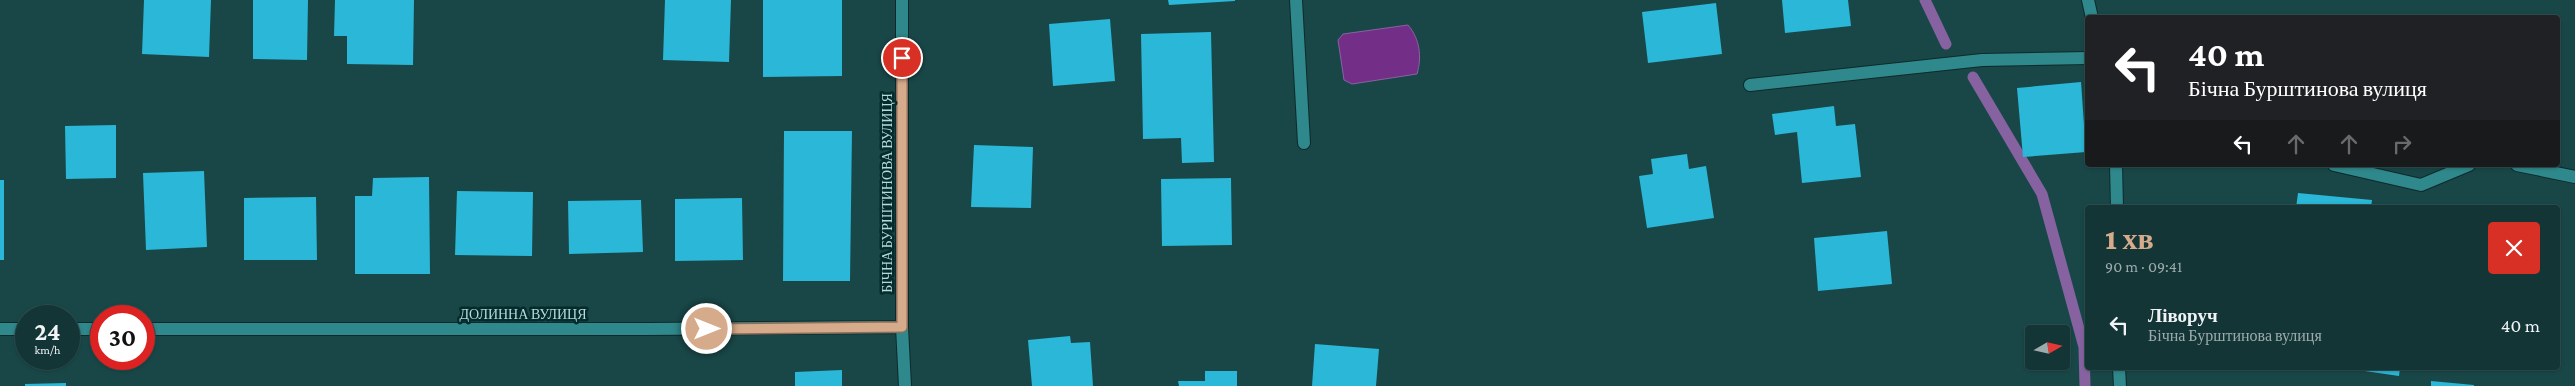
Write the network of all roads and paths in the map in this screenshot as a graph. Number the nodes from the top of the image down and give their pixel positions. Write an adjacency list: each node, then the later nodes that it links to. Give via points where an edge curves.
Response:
1 (902, 0): 14 (street, БІЧНА БУРШТИНОВА ВУЛИЦЯ)
2 (1296, 0): 7 (street)
3 (2088, 0): 4 (street)
4 (2091, 15)
5 (2085, 58): 6 (street, via 1982,60)
6 (1750, 85)
7 (1304, 143)
8 (2116, 167): 13 (street)
9 (2343, 167): 10 (street, via 2421,185)
10 (2464, 167)
11 (2527, 167): 12 (street)
12 (2575, 177)
13 (2117, 205)
14 (902, 327): 17 (street, ДОЛИННА ВУЛИЦЯ); 19 (street, БІЧНА БУРШТИНОВА ВУЛИЦЯ)
15 (0, 329): 16 (street)
16 (15, 329)
17 (155, 329)
18 (2119, 370): 20 (street)
19 (905, 386)
20 (2120, 386)

